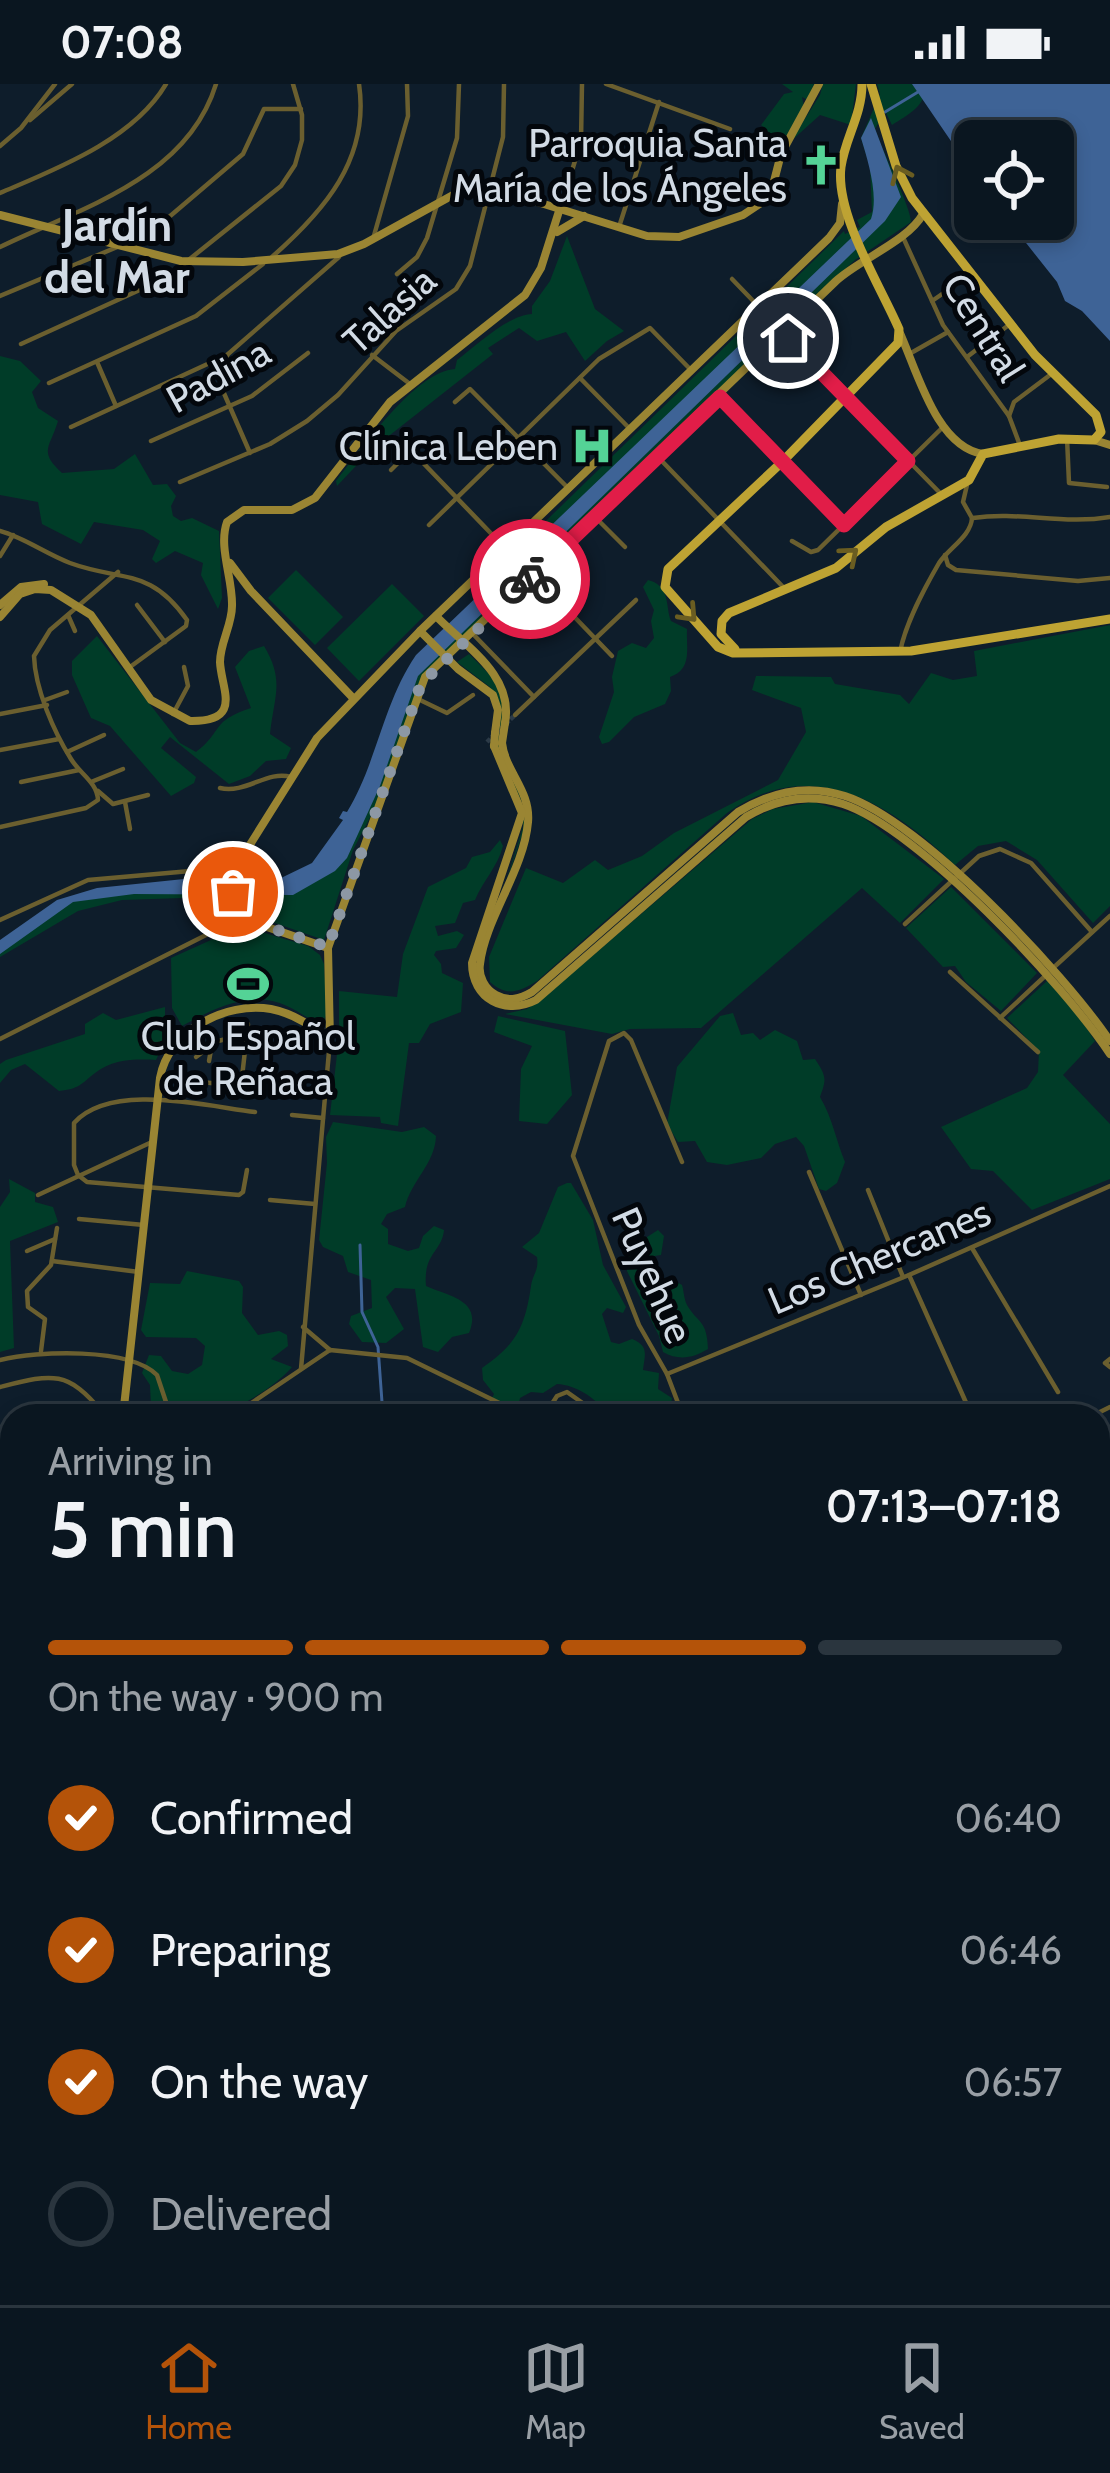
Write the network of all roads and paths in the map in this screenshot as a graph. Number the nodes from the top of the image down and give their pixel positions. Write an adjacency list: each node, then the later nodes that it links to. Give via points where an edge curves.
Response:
1 (55, 84): 19 (street)
2 (72, 84): 19 (street)
3 (166, 84): 23 (street, via 96,148)
4 (216, 84): 30 (street, via 198,126 135,183)
5 (293, 84): 18 (street)
6 (359, 84): 39 (street, via 357,132 335,191)
7 (406, 84): 34 (street, via 408,116)
8 (460, 84): 25 (street, via 457,138)
9 (504, 84): 22 (street, Talasia, via 503,137)
10 (582, 84): 26 (street, via 581,141)
11 (606, 84): 16 (street)
12 (819, 84): 31 (street, via 756,208 679,237)
13 (862, 84): 15 (main road)
14 (871, 84): 17 (main road)
15 (862, 100): 17 (main road); 24 (main road, via 843,157)
16 (658, 102): 20 (street); 31 (street)
17 (877, 106): 27 (main road, one-way to 17)
18 (301, 109): 35 (street, via 264,109 238,159 162,223); 40 (street, via 301,145 287,178)
19 (21, 128): 21 (street)
20 (730, 129)
21 (0, 146)
22 (489, 187): 25 (street); 26 (street); 55 (street, Talasia, via 460,284)
23 (0, 193)
24 (841, 197): 38 (main road); 46 (street, via 835,232)
25 (433, 206): 34 (street); 41 (street, via 423,248)
26 (560, 208): 29 (street); 33 (street)
27 (923, 214): 32 (street); 42 (main road)
28 (0, 215): 30 (street)
29 (584, 216): 31 (street); 33 (street)
30 (43, 226): 35 (street); 36 (street)
31 (619, 227)
32 (902, 235): 38 (street); 45 (street, Central)
33 (553, 238): 62 (street, via 520,301)
34 (373, 239): 37 (street)
35 (122, 245): 40 (street); 44 (street)
36 (0, 247)
37 (343, 252): 39 (street); 54 (street)
38 (865, 252): 48 (main road); 50 (street)
39 (268, 260): 40 (street); 57 (street, via 196,316)
40 (190, 262): 51 (street)
41 (397, 274)
42 (970, 274): 45 (street); 47 (main road)
43 (732, 279): 46 (street)
44 (0, 296)
45 (932, 301): 49 (street, Central)
46 (758, 306): 58 (street)
47 (1010, 324): 56 (street); 59 (main road)
48 (899, 329): 53 (street); 64 (main road, via 894,349)
49 (948, 332): 53 (street); 56 (street, Central)
50 (783, 333): 63 (street); 64 (street)
51 (21, 344)
52 (308, 353): 69 (street, Padina)
53 (910, 354): 73 (street)
54 (227, 355): 68 (street); 69 (street, via 222,384)
55 (372, 355): 62 (street); 84 (street, Talasia, via 319,412)
56 (967, 357): 66 (street, Central)
57 (97, 362): 61 (street); 68 (street)
58 (692, 371): 60 (street, via 650,328); 75 (street)
59 (1052, 374): 67 (street); 70 (main road)
60 (580, 378): 75 (street); 76 (street)
61 (49, 383)
62 (410, 384): 109 (street, via 311,501 232,515 224,534)
63 (720, 397): 86 (street); 88 (street)
64 (847, 397): 87 (street); 88 (main road)
65 (454, 402): 76 (street, via 470,388)
66 (998, 402): 67 (street); 71 (street, Central)
67 (1014, 402): 71 (street)
68 (116, 406): 72 (street)
69 (229, 408): 79 (street, Padina); 84 (street)
70 (1096, 415): 74 (street); 78 (main road, via 1101,429)
71 (1009, 416): 82 (street, Central)
72 (71, 427)
73 (943, 427): 85 (street, via 959,446); 87 (street)
74 (1110, 428)
75 (630, 429): 93 (street)
76 (518, 438): 93 (street); 95 (street)
77 (1067, 438): 78 (main road); 82 (main road); 92 (street, via 1069,483)
78 (1094, 440): 81 (street)
79 (152, 441)
80 (402, 441): 83 (street)
81 (1110, 445)
82 (1021, 448): 85 (main road)
83 (411, 450): 89 (street); 95 (street)
84 (250, 452): 91 (street, Talasia)
85 (983, 454): 90 (main road)
86 (658, 457): 96 (street); 99 (street)
87 (908, 461): 94 (street); 101 (street)
88 (782, 462): 99 (main road); 101 (street)
89 (391, 470)
90 (969, 480): 94 (main road); 98 (street, via 963,502)
91 (180, 482)
92 (1107, 487)
93 (569, 489): 106 (street)
94 (942, 494): 113 (main road, one-way to 94, via 836,568)
95 (457, 498): 100 (street); 106 (street)
96 (595, 517): 105 (street); 111 (street)
97 (1110, 517): 98 (street)
98 (972, 518): 107 (street)
99 (721, 521): 113 (street); 125 (main road, one-way to 125, via 668,569 664,584)
100 (429, 525)
101 (844, 525): 104 (street, via 816,552)
102 (0, 531): 103 (street)
103 (14, 535): 108 (street); 110 (street, via 75,565)
104 (792, 541)
105 (625, 547)
106 (506, 549): 119 (street)
107 (945, 555): 112 (street, via 960,570); 128 (street)
108 (0, 556)
109 (230, 562): 136 (street); 140 (street, via 232,609 220,658 226,702 206,720)
110 (118, 572): 116 (street); 127 (street, via 165,593 187,620)
111 (534, 575): 122 (street); 124 (street)
112 (1110, 578)
113 (785, 589): 125 (main road, via 729,613)
114 (636, 599): 124 (street)
115 (137, 605): 127 (street)
116 (80, 607): 117 (street, via 40,588); 118 (street); 132 (street)
117 (2, 610)
118 (68, 615): 121 (street); 138 (street, via 34,652)
119 (440, 620): 123 (street); 126 (street)
120 (1109, 620): 128 (main road)
121 (75, 632)
122 (472, 634): 126 (street); 135 (street)
123 (424, 635): 129 (street); 136 (street)
124 (595, 638): 130 (street); 135 (street)
125 (718, 639): 128 (main road, via 729,653)
126 (460, 641): 129 (street); 144 (street, bridge, via 503,685 508,704)
127 (165, 642): 132 (street)
128 (900, 652)
129 (444, 656): 137 (street); 144 (street, bridge, via 493,695)
130 (612, 656)
131 (184, 667): 140 (street, via 188,686)
132 (127, 669): 140 (street)
133 (67, 692): 138 (street)
134 (473, 695): 137 (street, via 447,712)
135 (534, 697): 141 (street)
136 (353, 698): 149 (street)
137 (415, 698): 167 (street)
138 (46, 702): 139 (street); 143 (street)
139 (0, 714)
140 (173, 714)
141 (515, 715)
142 (104, 735): 146 (street)
143 (61, 739): 145 (street); 146 (street)
144 (498, 744): 159 (street, via 522,818 472,968 480,992 500,1005 536,1000 729,830 780,802 813,798 854,808)
145 (0, 750)
146 (67, 752): 148 (street)
147 (123, 769): 151 (street)
148 (79, 770): 150 (street); 151 (street)
149 (291, 777): 152 (street); 158 (street)
150 (21, 782)
151 (91, 782): 153 (street)
152 (220, 788)
153 (98, 791): 155 (street, via 113,804); 156 (street, via 86,808)
154 (148, 795): 155 (street)
155 (125, 802): 157 (street)
156 (0, 826)
157 (130, 830)
158 (235, 872): 160 (street); 162 (street, via 88,880)
159 (956, 877): 164 (street); 166 (street, via 987,852 1015,853); 169 (street)
160 (233, 894): 163 (street); 165 (street)
161 (1110, 916): 166 (street)
162 (0, 920)
163 (247, 920): 165 (street); 167 (street)
164 (905, 925)
165 (222, 928): 174 (street)
166 (1092, 932): 169 (street)
167 (328, 947): 172 (street)
168 (950, 972): 170 (street)
169 (1049, 972): 170 (street); 175 (street); 178 (street)
170 (1000, 1018): 177 (street)
171 (248, 1024): 173 (street)
172 (331, 1032): 181 (street, via 274,1010 231,1012 184,1035); 185 (street)
173 (247, 1034): 176 (street); 181 (street, via 242,1086)
174 (0, 1039)
175 (1110, 1041)
176 (212, 1044): 179 (street); 180 (street)
177 (1038, 1052)
178 (1110, 1054)
179 (196, 1058)
180 (209, 1061)
181 (160, 1078): 182 (street)
182 (158, 1101): 183 (street); 186 (street); 190 (street, via 115,1100 78,1118)
183 (255, 1112)
184 (292, 1115): 185 (street)
185 (323, 1118): 196 (street)
186 (154, 1141): 190 (street); 192 (street)
187 (682, 1162): 213 (street, Puyehue, via 624,1033 609,1041 573,1156 639,1325)
188 (247, 1170): 192 (street, via 238,1195)
189 (808, 1172): 206 (street)
190 (78, 1175): 192 (street); 194 (street)
191 (1110, 1186): 201 (street, Los Chercanes)
192 (148, 1187): 198 (street)
193 (868, 1190): 205 (street)
194 (38, 1195)
195 (270, 1200): 196 (street)
196 (315, 1204): 207 (street)
197 (79, 1219): 198 (street)
198 (144, 1225): 204 (street)
199 (57, 1228): 200 (street)
200 (55, 1239): 202 (street); 203 (street)
201 (972, 1247): 205 (street, Los Chercanes); 215 (street)
202 (27, 1251)
203 (52, 1262): 204 (street); 208 (street, via 27,1292 28,1307 45,1319)
204 (139, 1272): 211 (street)
205 (906, 1276): 206 (street, Los Chercanes); 224 (street)
206 (861, 1295): 213 (street, Los Chercanes)
207 (302, 1327): 209 (street); 212 (street)
208 (41, 1351): 210 (street); 211 (street)
209 (330, 1351): 212 (street); 220 (street, via 406,1358)
210 (0, 1360)
211 (130, 1361): 217 (street); 218 (street, via 158,1375)
212 (301, 1369): 219 (street)
213 (667, 1374): 223 (street, Puyehue)
214 (0, 1387): 216 (street, via 41,1378 71,1382)
215 (1058, 1392)
216 (94, 1404)
217 (125, 1404)
218 (167, 1404)
219 (250, 1404)
220 (501, 1404)
221 (552, 1404): 222 (street, via 574,1394)
222 (586, 1404)
223 (678, 1404)
224 (967, 1404)

